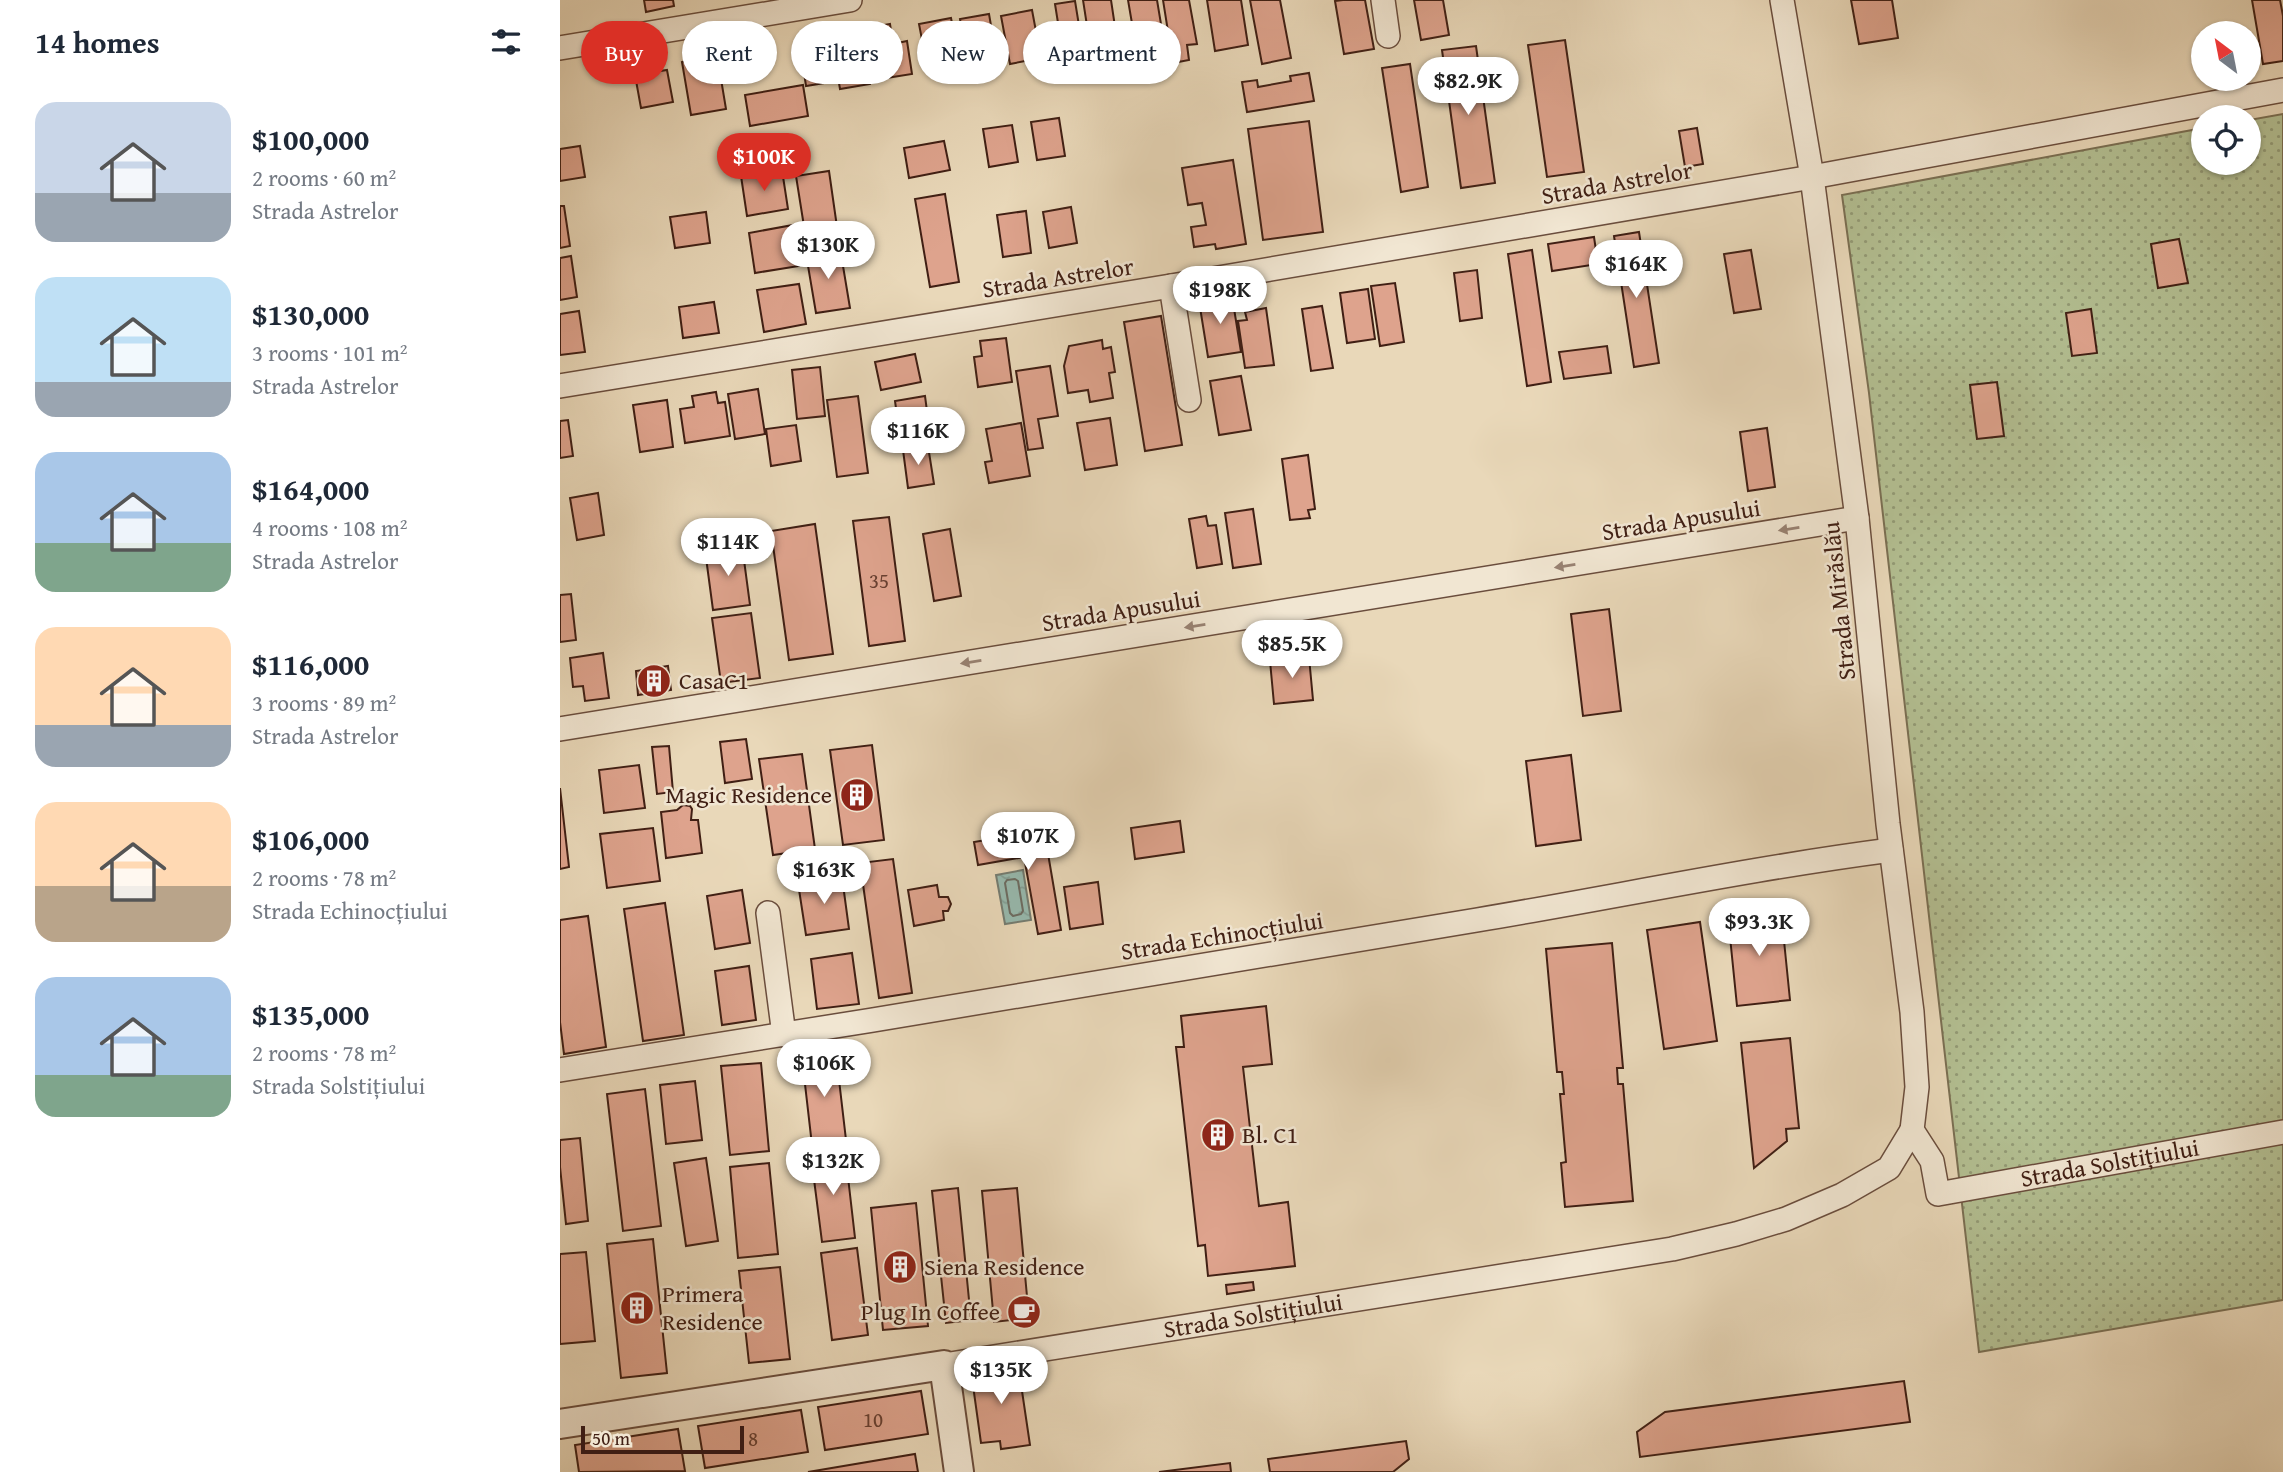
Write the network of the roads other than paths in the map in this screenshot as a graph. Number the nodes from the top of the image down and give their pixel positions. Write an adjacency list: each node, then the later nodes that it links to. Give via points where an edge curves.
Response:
1 (850, 0): 5 (street)
2 (1383, 0): 4 (street)
3 (1782, 0): 7 (street, Strada Mirăslău)
4 (1388, 36)
5 (560, 48)
6 (2283, 90): 7 (street, Strada Astrelor)
7 (1812, 177): 8 (street, Strada Astrelor); 11 (street, Strada Mirăslău)
8 (1171, 286): 9 (street, Strada Astrelor); 10 (street)
9 (560, 386)
10 (1189, 400)
11 (1857, 518): 12 (street, Strada Apusului, one-way to 12); 13 (street, Strada Mirăslău)
12 (560, 729)
13 (1891, 850): 15 (street, Strada Echinocțiului); 17 (street, Strada Mirăslău, via 1912,1012 1917,1087)
14 (768, 913): 15 (street)
15 (784, 1035): 16 (street, Strada Echinocțiului)
16 (560, 1070)
17 (1912, 1130): 18 (street, Strada Solstițiului, via 1932,1161 1938,1194); 19 (street, Strada Solstițiului, via 1889,1168 1831,1200 1736,1234 1658,1251)
18 (2283, 1132)
19 (944, 1365): 20 (street, Strada Solstițiului); 21 (street)
20 (560, 1424)
21 (959, 1472)

